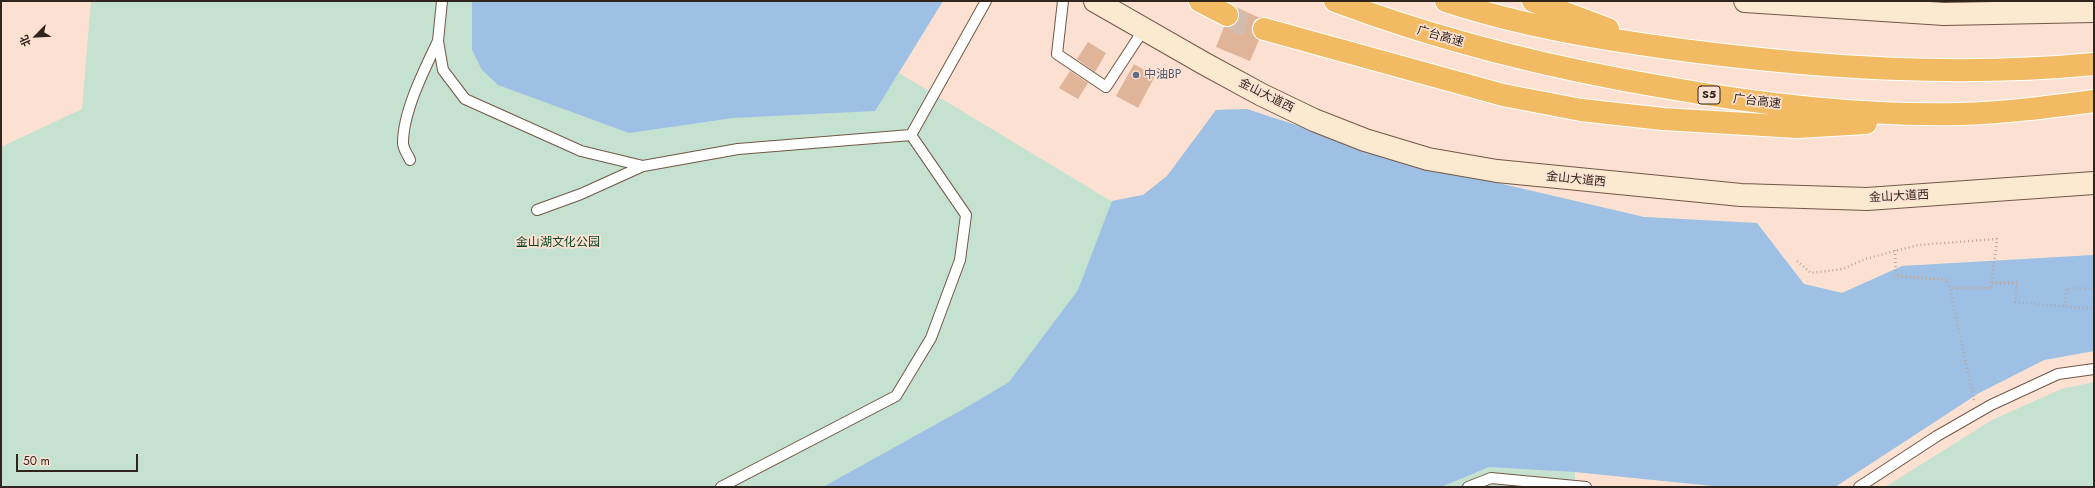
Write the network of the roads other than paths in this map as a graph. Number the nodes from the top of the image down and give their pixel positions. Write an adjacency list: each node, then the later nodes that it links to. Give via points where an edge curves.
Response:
1 (442, 1): 14 (lane)
2 (986, 1): 19 (lane)
3 (1063, 1): 12 (lane, via 1057,54 1106,87)
4 (1095, 1): 12 (main road, 金山大道西)
5 (1200, 1): 11 (highway)
6 (1335, 1): 18 (highway, 广台高速 / S5, via 1420,32 1509,56 1627,81 1713,96 1808,108)
7 (1446, 1): 15 (highway, via 1538,26)
8 (1533, 1): 15 (highway)
9 (1745, 1): 10 (main road, via 1944,14)
10 (2094, 11)
11 (1227, 16)
12 (1144, 29): 22 (main road, 金山大道西, via 1314,120 1365,140 1428,159 1497,171 1741,195 1867,199)
13 (1264, 29): 18 (highway, via 1503,95 1581,110 1663,120 1797,127)
14 (438, 41): 20 (lane, via 420,79 405,126 403,145); 21 (lane, via 443,70 465,99 581,151)
15 (1656, 46): 16 (highway, via 1766,60 1918,70 2011,69)
16 (2094, 64)
17 (2094, 101): 18 (highway, 广台高速 / S5, via 2046,108)
18 (1959, 114)
19 (911, 135): 21 (lane, via 738,149); 25 (lane, via 966,215 960,260 931,338 896,396)
20 (410, 160)
21 (643, 166): 23 (lane, via 581,194)
22 (2094, 183)
23 (537, 210)
24 (2094, 369): 28 (lane, via 2058,374 1977,413)
25 (721, 487)
26 (1468, 487): 27 (lane, via 1491,478)
27 (1586, 487)
28 (1859, 487)

